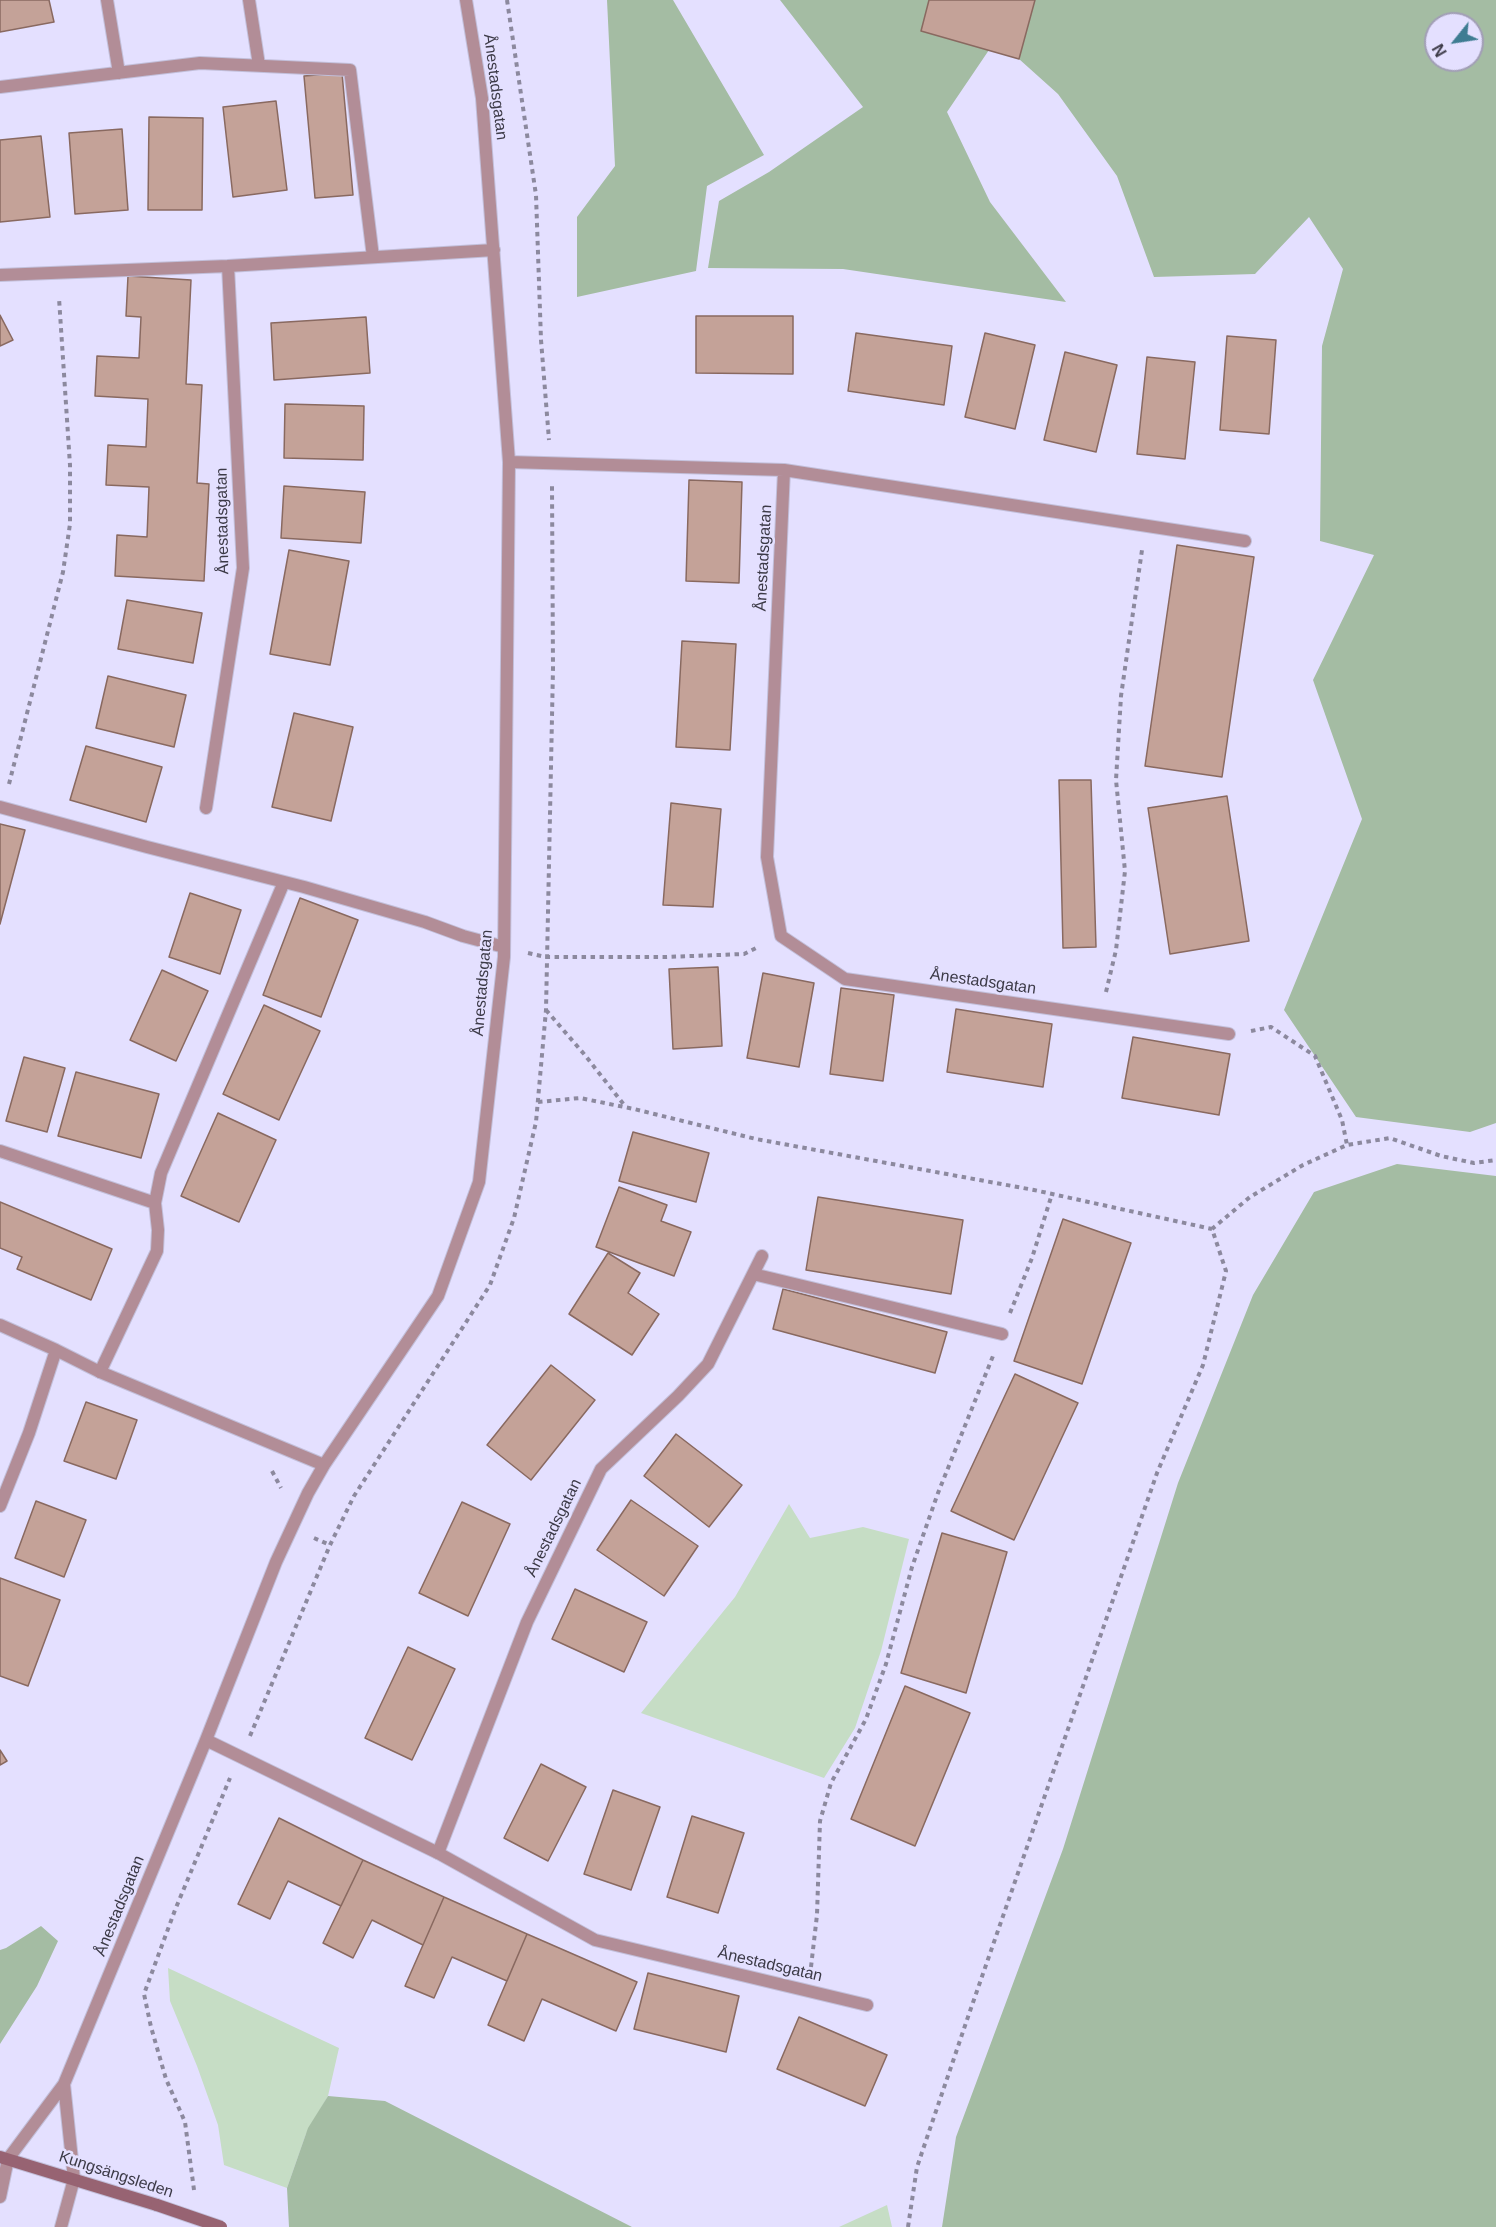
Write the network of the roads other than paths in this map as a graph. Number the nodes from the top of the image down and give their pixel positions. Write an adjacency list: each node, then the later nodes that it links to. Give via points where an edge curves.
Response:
1 (107, 0): 5 (street)
2 (249, 0): 4 (street)
3 (466, 0): 7 (street, Ånestadsgatan, via 482,98)
4 (259, 65): 5 (street, via 200,63); 8 (street, via 350,70)
5 (119, 73): 6 (street)
6 (0, 87)
7 (494, 250): 8 (street); 11 (street, Ånestadsgatan)
8 (373, 257): 9 (street)
9 (228, 266): 10 (street); 15 (street, Ånestadsgatan, via 243,568)
10 (0, 275)
11 (509, 462): 12 (street); 17 (street, Ånestadsgatan)
12 (784, 470): 13 (street); 18 (street, Ånestadsgatan, via 767,857 781,936 845,979)
13 (1245, 541)
14 (2, 807): 16 (street)
15 (206, 808)
16 (284, 882): 17 (street); 20 (street, via 161,1173)
17 (504, 947): 27 (street, Ånestadsgatan, via 479,1182 438,1296)
18 (1229, 1034)
19 (0, 1151): 20 (street)
20 (155, 1203): 26 (street, via 157,1251)
21 (762, 1256): 22 (street, Ånestadsgatan)
22 (753, 1274): 24 (street); 30 (street, Ånestadsgatan, via 708,1364 601,1469 527,1622)
23 (0, 1325): 25 (street)
24 (1002, 1334)
25 (56, 1350): 26 (street); 28 (street, via 30,1433)
26 (100, 1372): 27 (street)
27 (324, 1465): 29 (street, Ånestadsgatan, via 276,1563)
28 (0, 1506)
29 (207, 1740): 30 (street, Ånestadsgatan); 32 (street, Ånestadsgatan)
30 (438, 1853): 31 (street, Ånestadsgatan, via 595,1940)
31 (867, 2005)
32 (64, 2084): 33 (street, Ånestadsgatan); 34 (street, Ånestadsgatan)
33 (4, 2158): 34 (main road, Kungsängsleden); 35 (street)
34 (74, 2179): 36 (street); 37 (main road, Kungsängsleden, bridge)
35 (0, 2197)
36 (61, 2227)
37 (221, 2227)

